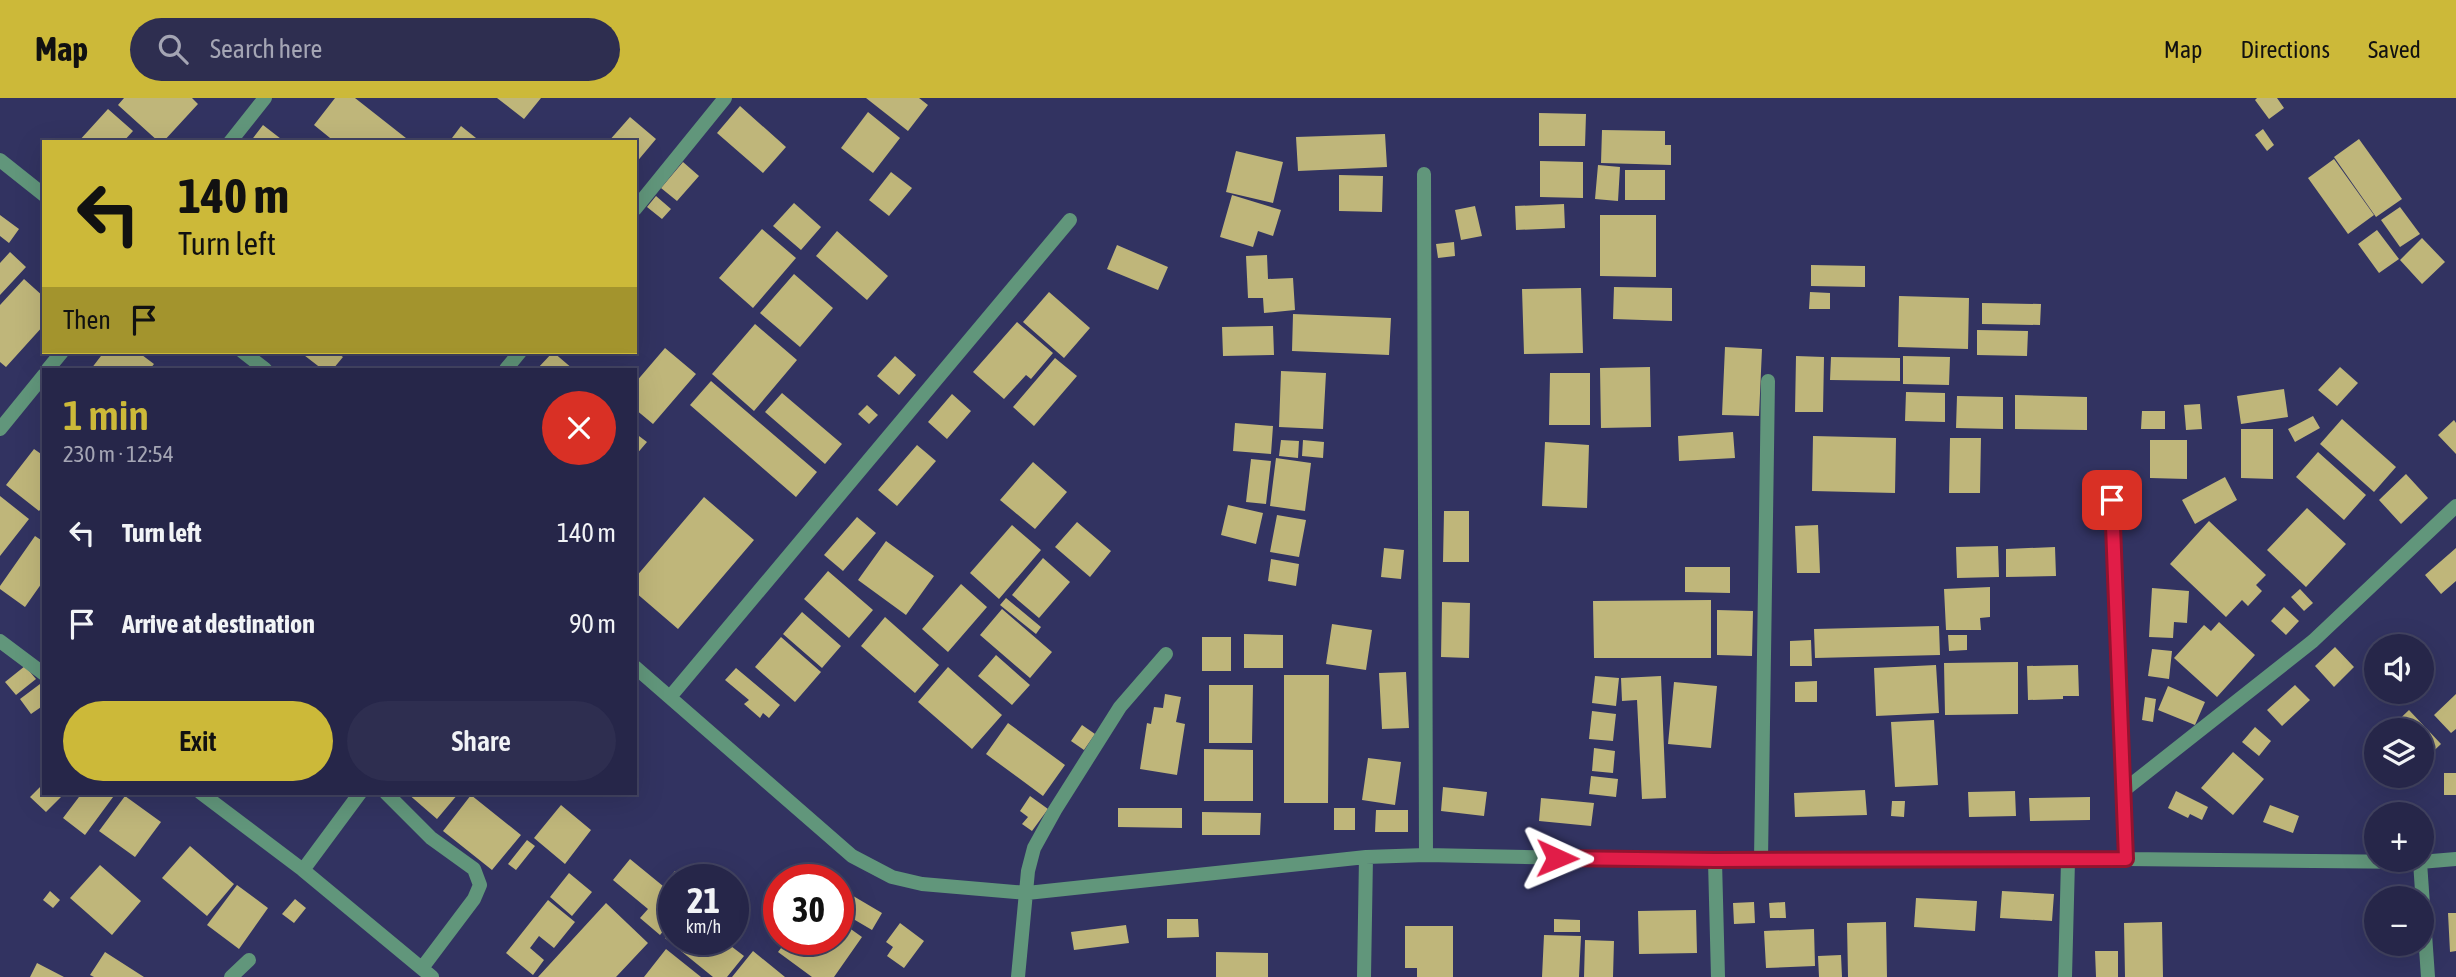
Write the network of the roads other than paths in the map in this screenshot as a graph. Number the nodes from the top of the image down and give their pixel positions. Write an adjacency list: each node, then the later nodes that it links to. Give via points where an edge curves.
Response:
1 (265, 98): 3 (street)
2 (725, 98): 7 (street)
3 (232, 140)
4 (0, 160): 6 (street)
5 (1424, 174): 29 (street)
6 (42, 193)
7 (637, 207)
8 (1070, 220): 24 (street)
9 (60, 354): 12 (street)
10 (246, 354): 13 (street)
11 (518, 354): 14 (street)
12 (49, 368)
13 (264, 368)
14 (507, 368)
15 (42, 377): 17 (street)
16 (1768, 381): 34 (street)
17 (0, 429)
18 (2112, 500): 25 (street)
19 (2456, 506): 25 (street, via 2313,641)
20 (0, 641): 23 (street)
21 (1166, 653): 40 (street, via 1120,706 1055,810 1034,848)
22 (637, 669): 24 (street)
23 (42, 672)
24 (670, 697): 40 (street, via 852,856 892,877 922,884)
25 (2123, 791): 31 (street)
26 (204, 795): 38 (street)
27 (359, 795): 38 (street)
28 (388, 795): 42 (street, via 431,838 474,869 480,885)
29 (1426, 855): 30 (street); 33 (street)
30 (1366, 857): 40 (street); 45 (street)
31 (2126, 859): 35 (street); 36 (street)
32 (2456, 859): 37 (street)
33 (1715, 860): 34 (street); 46 (street)
34 (1761, 860): 35 (street)
35 (2068, 861): 47 (street)
36 (2364, 861)
37 (2434, 861)
38 (303, 870): 42 (street)
39 (2421, 872): 48 (street)
40 (1027, 893): 44 (street)
41 (249, 960): 43 (street)
42 (427, 973)
43 (231, 977)
44 (1018, 977)
45 (1364, 977)
46 (1718, 977)
47 (2065, 977)
48 (2428, 977)

